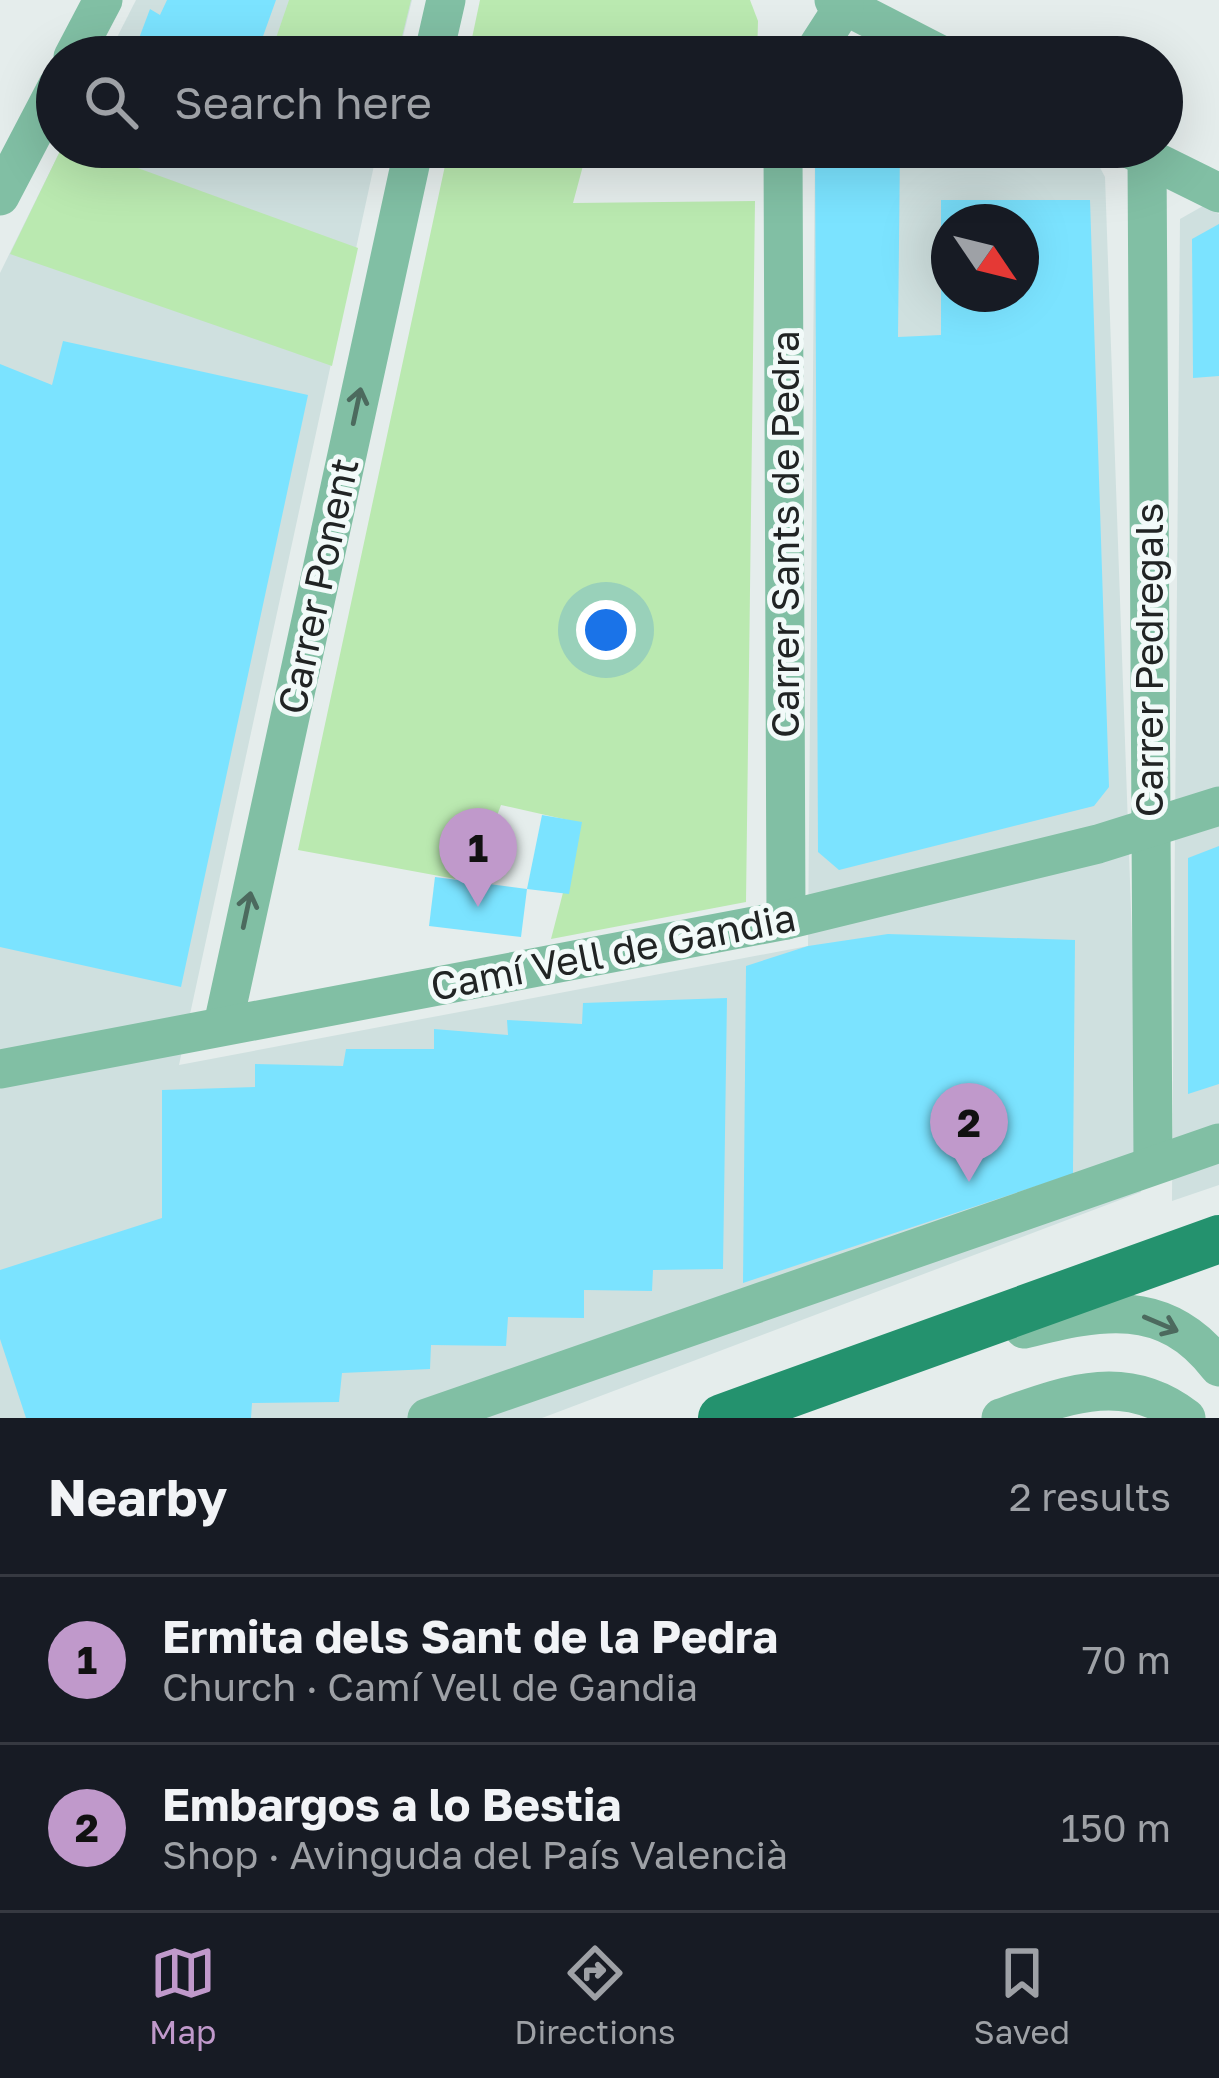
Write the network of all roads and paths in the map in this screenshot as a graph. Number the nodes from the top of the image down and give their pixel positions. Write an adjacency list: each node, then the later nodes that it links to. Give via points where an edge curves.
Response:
1 (103, 0): 4 (street)
2 (446, 0): 5 (street)
3 (839, 3): 6 (street); 7 (street)
4 (84, 36)
5 (438, 36)
6 (822, 36)
7 (904, 36)
8 (36, 127): 14 (street)
9 (409, 168): 18 (street, Carrer Ponent, one-way to 9)
10 (783, 168): 17 (street, Carrer Sants de Pedra)
11 (1136, 168): 16 (street, Carrer Pedregals)
12 (1168, 168): 13 (street)
13 (1219, 193)
14 (0, 196)
15 (1219, 806): 16 (street, Camí Vell de Gandia)
16 (1150, 829): 17 (street, Camí Vell de Gandia); 21 (street, Carrer Pedregals)
17 (786, 920): 18 (street, Camí Vell de Gandia)
18 (223, 1025): 19 (street, Camí Vell de Gandia)
19 (0, 1069)
20 (1219, 1142): 21 (street)
21 (1153, 1162): 24 (street)
22 (1219, 1239): 25 (main road)
23 (1219, 1367): 26 (street, one-way to 23, via 1006,1334 1096,1311 1129,1311 1181,1333)
24 (427, 1418)
25 (722, 1418)
26 (770, 1418)
27 (1001, 1418): 28 (street, via 1083,1389 1126,1390)
28 (1186, 1418)

